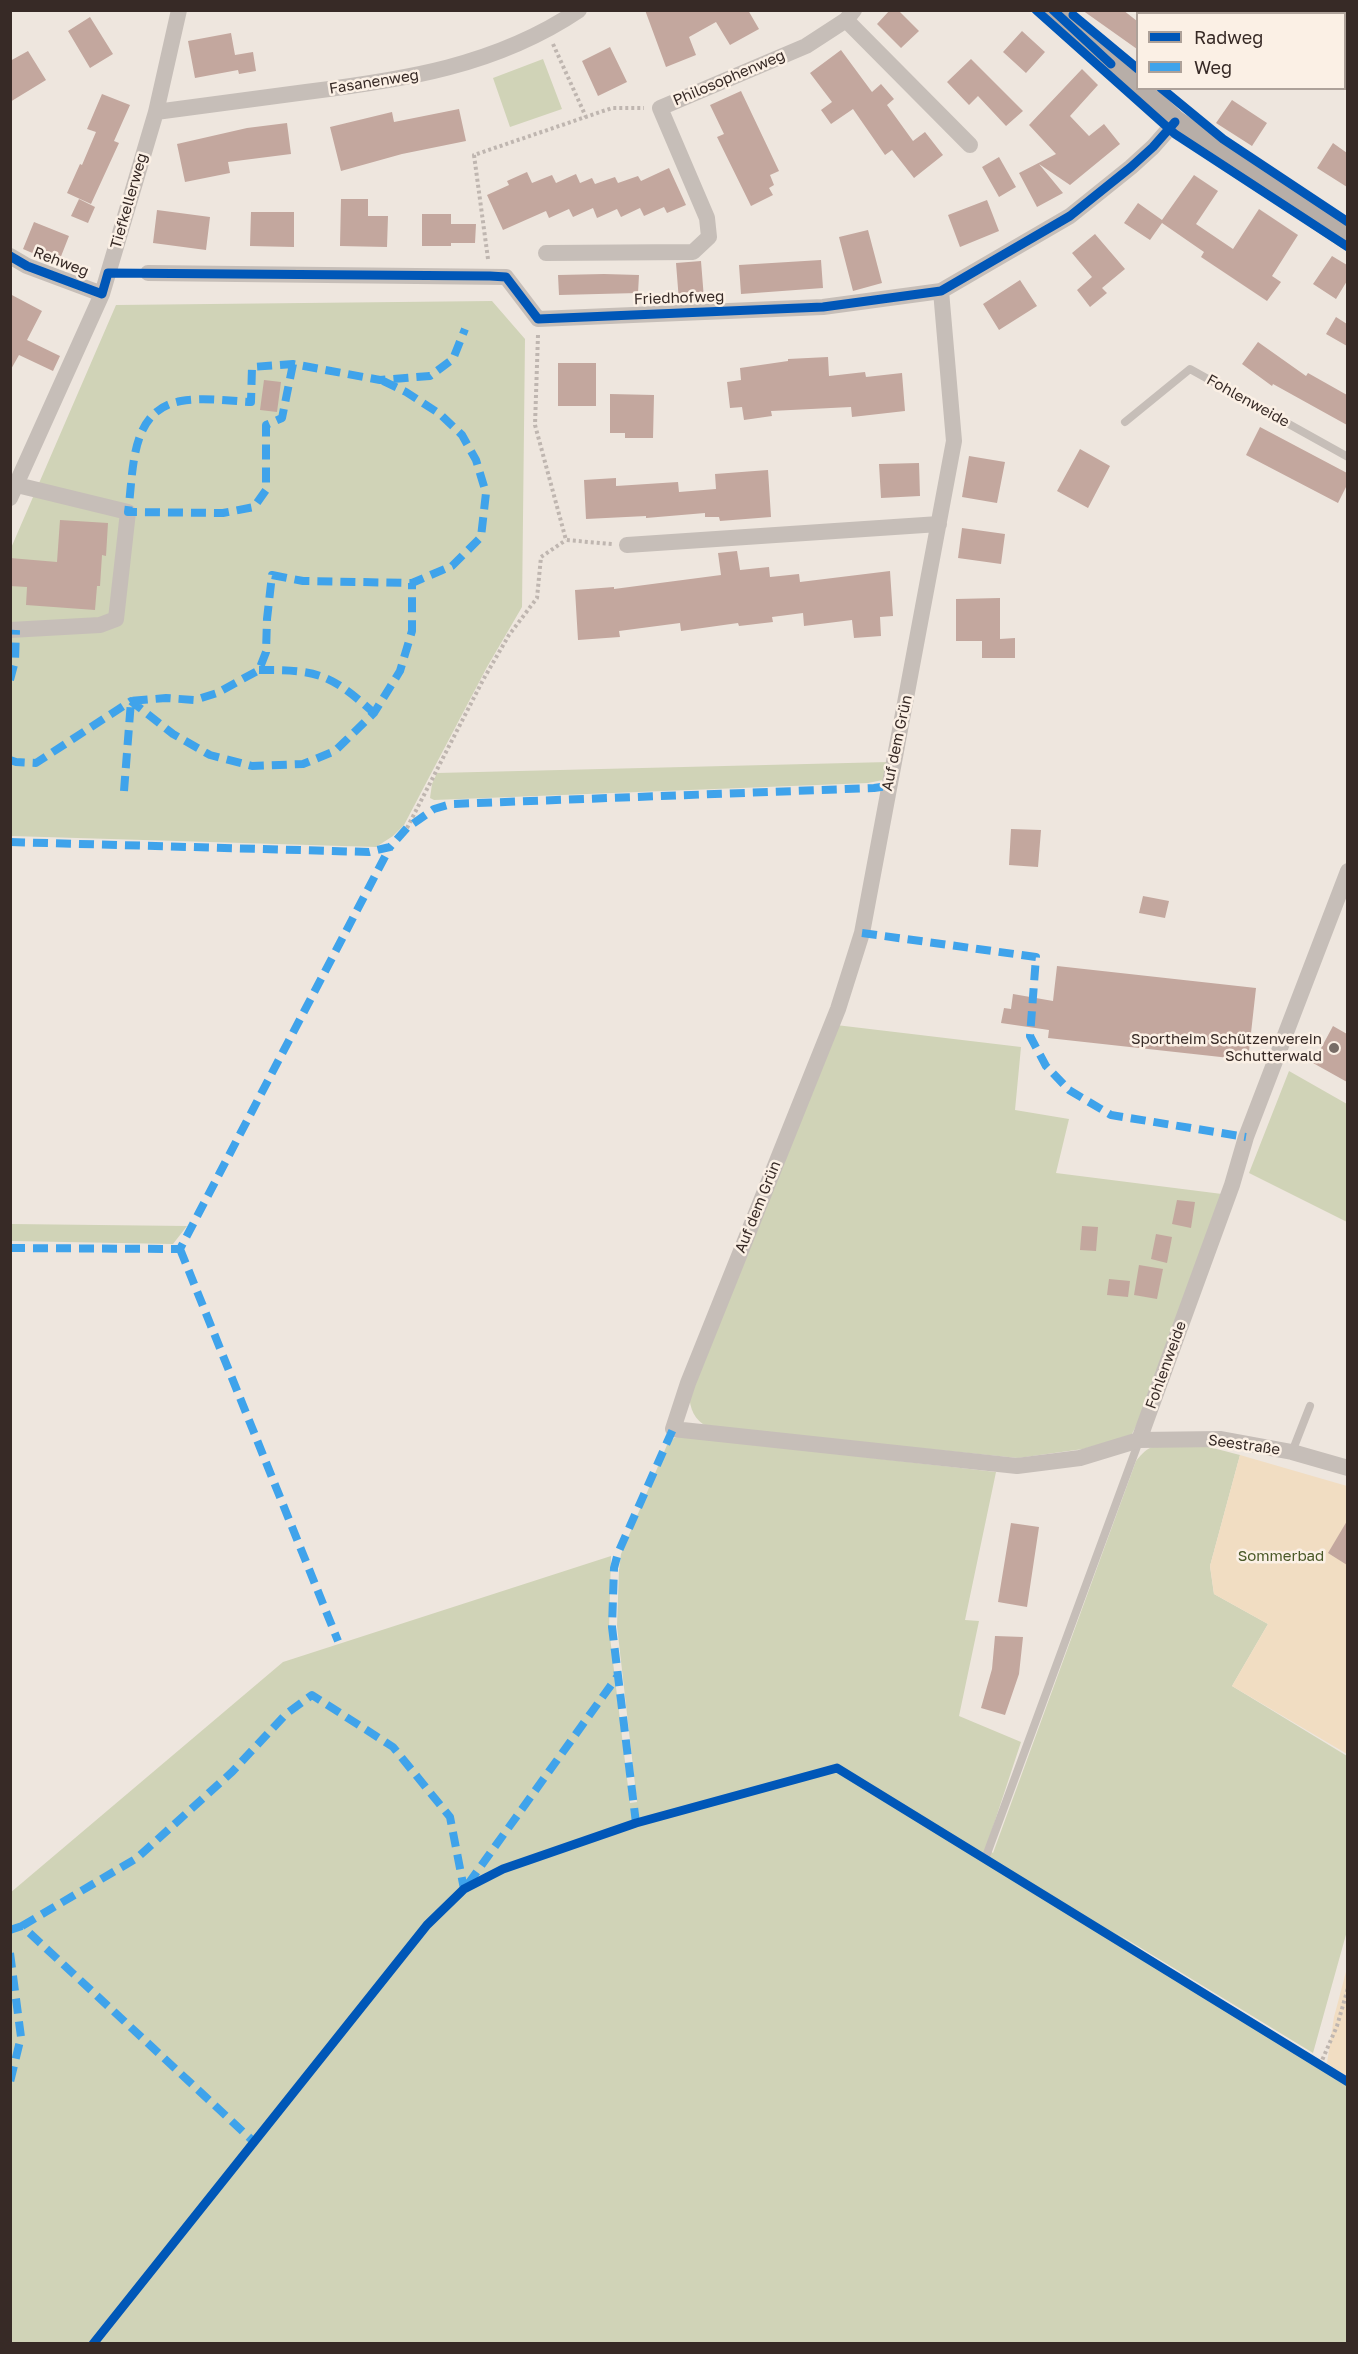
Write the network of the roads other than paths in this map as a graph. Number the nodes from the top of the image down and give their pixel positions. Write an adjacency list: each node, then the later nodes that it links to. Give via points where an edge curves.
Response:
1 (179, 10): 7 (street, Tiefkellerweg)
2 (579, 10): 7 (street, Fasanenweg, via 501,52 424,75)
3 (1053, 10): 5 (street)
4 (850, 15): 9 (street, Philosophenweg); 11 (street, Philosophenweg, via 806,45 660,108 707,218 709,237 693,252)
5 (1136, 86)
6 (1140, 90): 8 (street)
7 (156, 112): 15 (street, Tiefkellerweg)
8 (1174, 122): 10 (street); 14 (street, Friedhofweg, via 1146,154 1070,216)
9 (970, 145)
10 (1347, 238)
11 (546, 253)
12 (10, 256): 15 (street, Rehweg)
13 (148, 273): 14 (street, Friedhofweg, via 506,277 538,319 823,308)
14 (941, 291): 19 (street, Auf dem Grün, via 954,441)
15 (102, 294): 18 (street, Tiefkellerweg)
16 (1125, 422): 17 (lane, Fohlenweide, via 1190,369)
17 (1347, 458)
18 (13, 492): 21 (street, Tiefkellerweg, via 128,512 116,619 100,625)
19 (939, 524): 20 (street); 24 (street, Auf dem Grün, via 862,933 838,1010 692,1372 673,1429 1017,1466 1080,1458)
20 (627, 545)
21 (10, 630)
22 (1347, 871): 24 (street, Fohlenweide, via 1246,1137)
23 (1310, 1406): 25 (lane)
24 (1139, 1440): 25 (street, Seestraße, via 1221,1439); 27 (lane, Fohlenweide)
25 (1292, 1452): 26 (street, Seestraße)
26 (1347, 1468)
27 (985, 1859)

